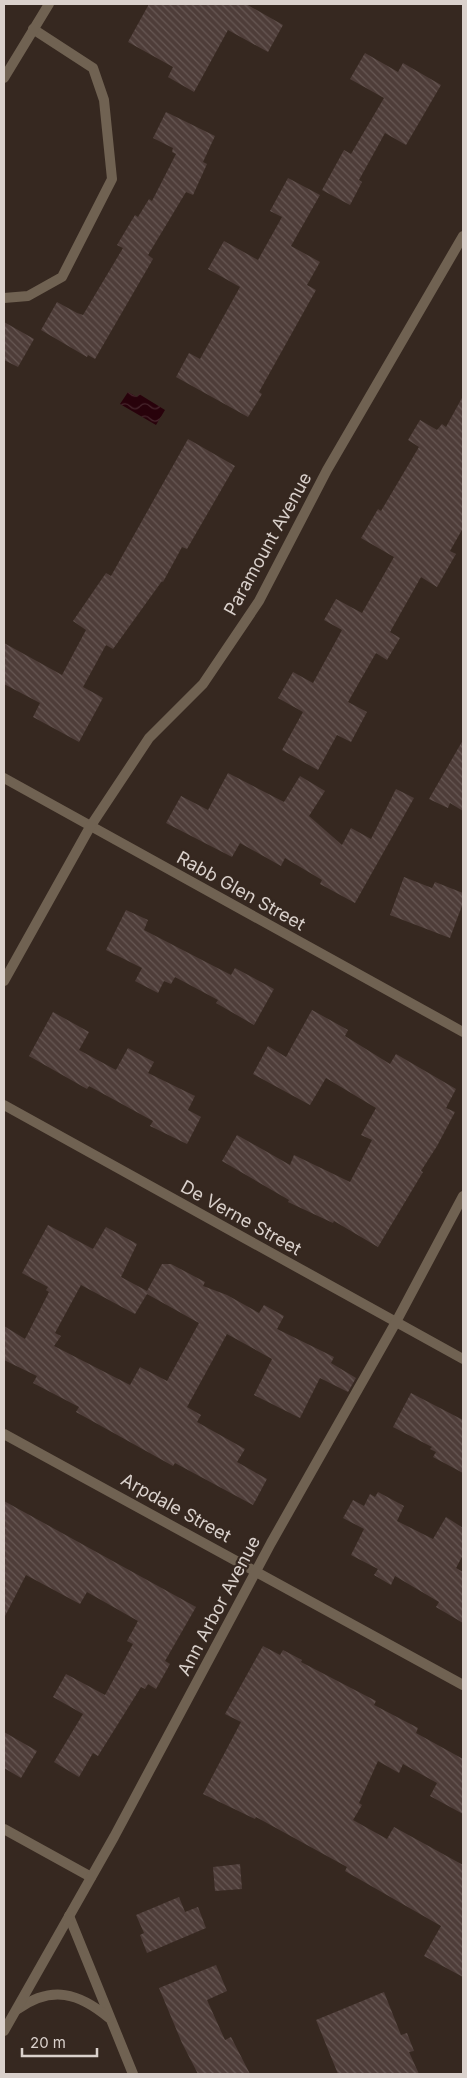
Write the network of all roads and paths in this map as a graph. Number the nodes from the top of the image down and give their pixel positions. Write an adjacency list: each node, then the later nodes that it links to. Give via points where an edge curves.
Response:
1 (49, 4): 2 (street)
2 (33, 29): 3 (street); 5 (street, via 93,68 104,100 112,178 62,277 28,296)
3 (4, 78)
4 (463, 236): 7 (street, Paramount Avenue, via 327,470 259,601 203,684 150,738)
5 (4, 298)
6 (4, 778): 7 (street, Rabb Glen Street)
7 (90, 827): 8 (street, Paramount Avenue); 9 (street, Rabb Glen Street)
8 (4, 981)
9 (463, 1032)
10 (4, 1106): 12 (street, De Verne Street)
11 (463, 1196): 12 (street, Ann Arbor Avenue)
12 (396, 1322): 13 (street, De Verne Street); 15 (street, Ann Arbor Avenue)
13 (463, 1359)
14 (4, 1434): 15 (street, Arpdale Street)
15 (256, 1571): 16 (street, Arpdale Street); 18 (street, Ann Arbor Avenue)
16 (463, 1685)
17 (4, 1829): 18 (street)
18 (91, 1876): 19 (street, Ann Arbor Avenue)
19 (69, 1916): 20 (street, Ann Arbor Avenue); 21 (street)
20 (15, 2012): 21 (street, via 42,1996 75,1996); 22 (street, Ann Arbor Avenue)
21 (111, 2020): 23 (street)
22 (4, 2031)
23 (134, 2074)

